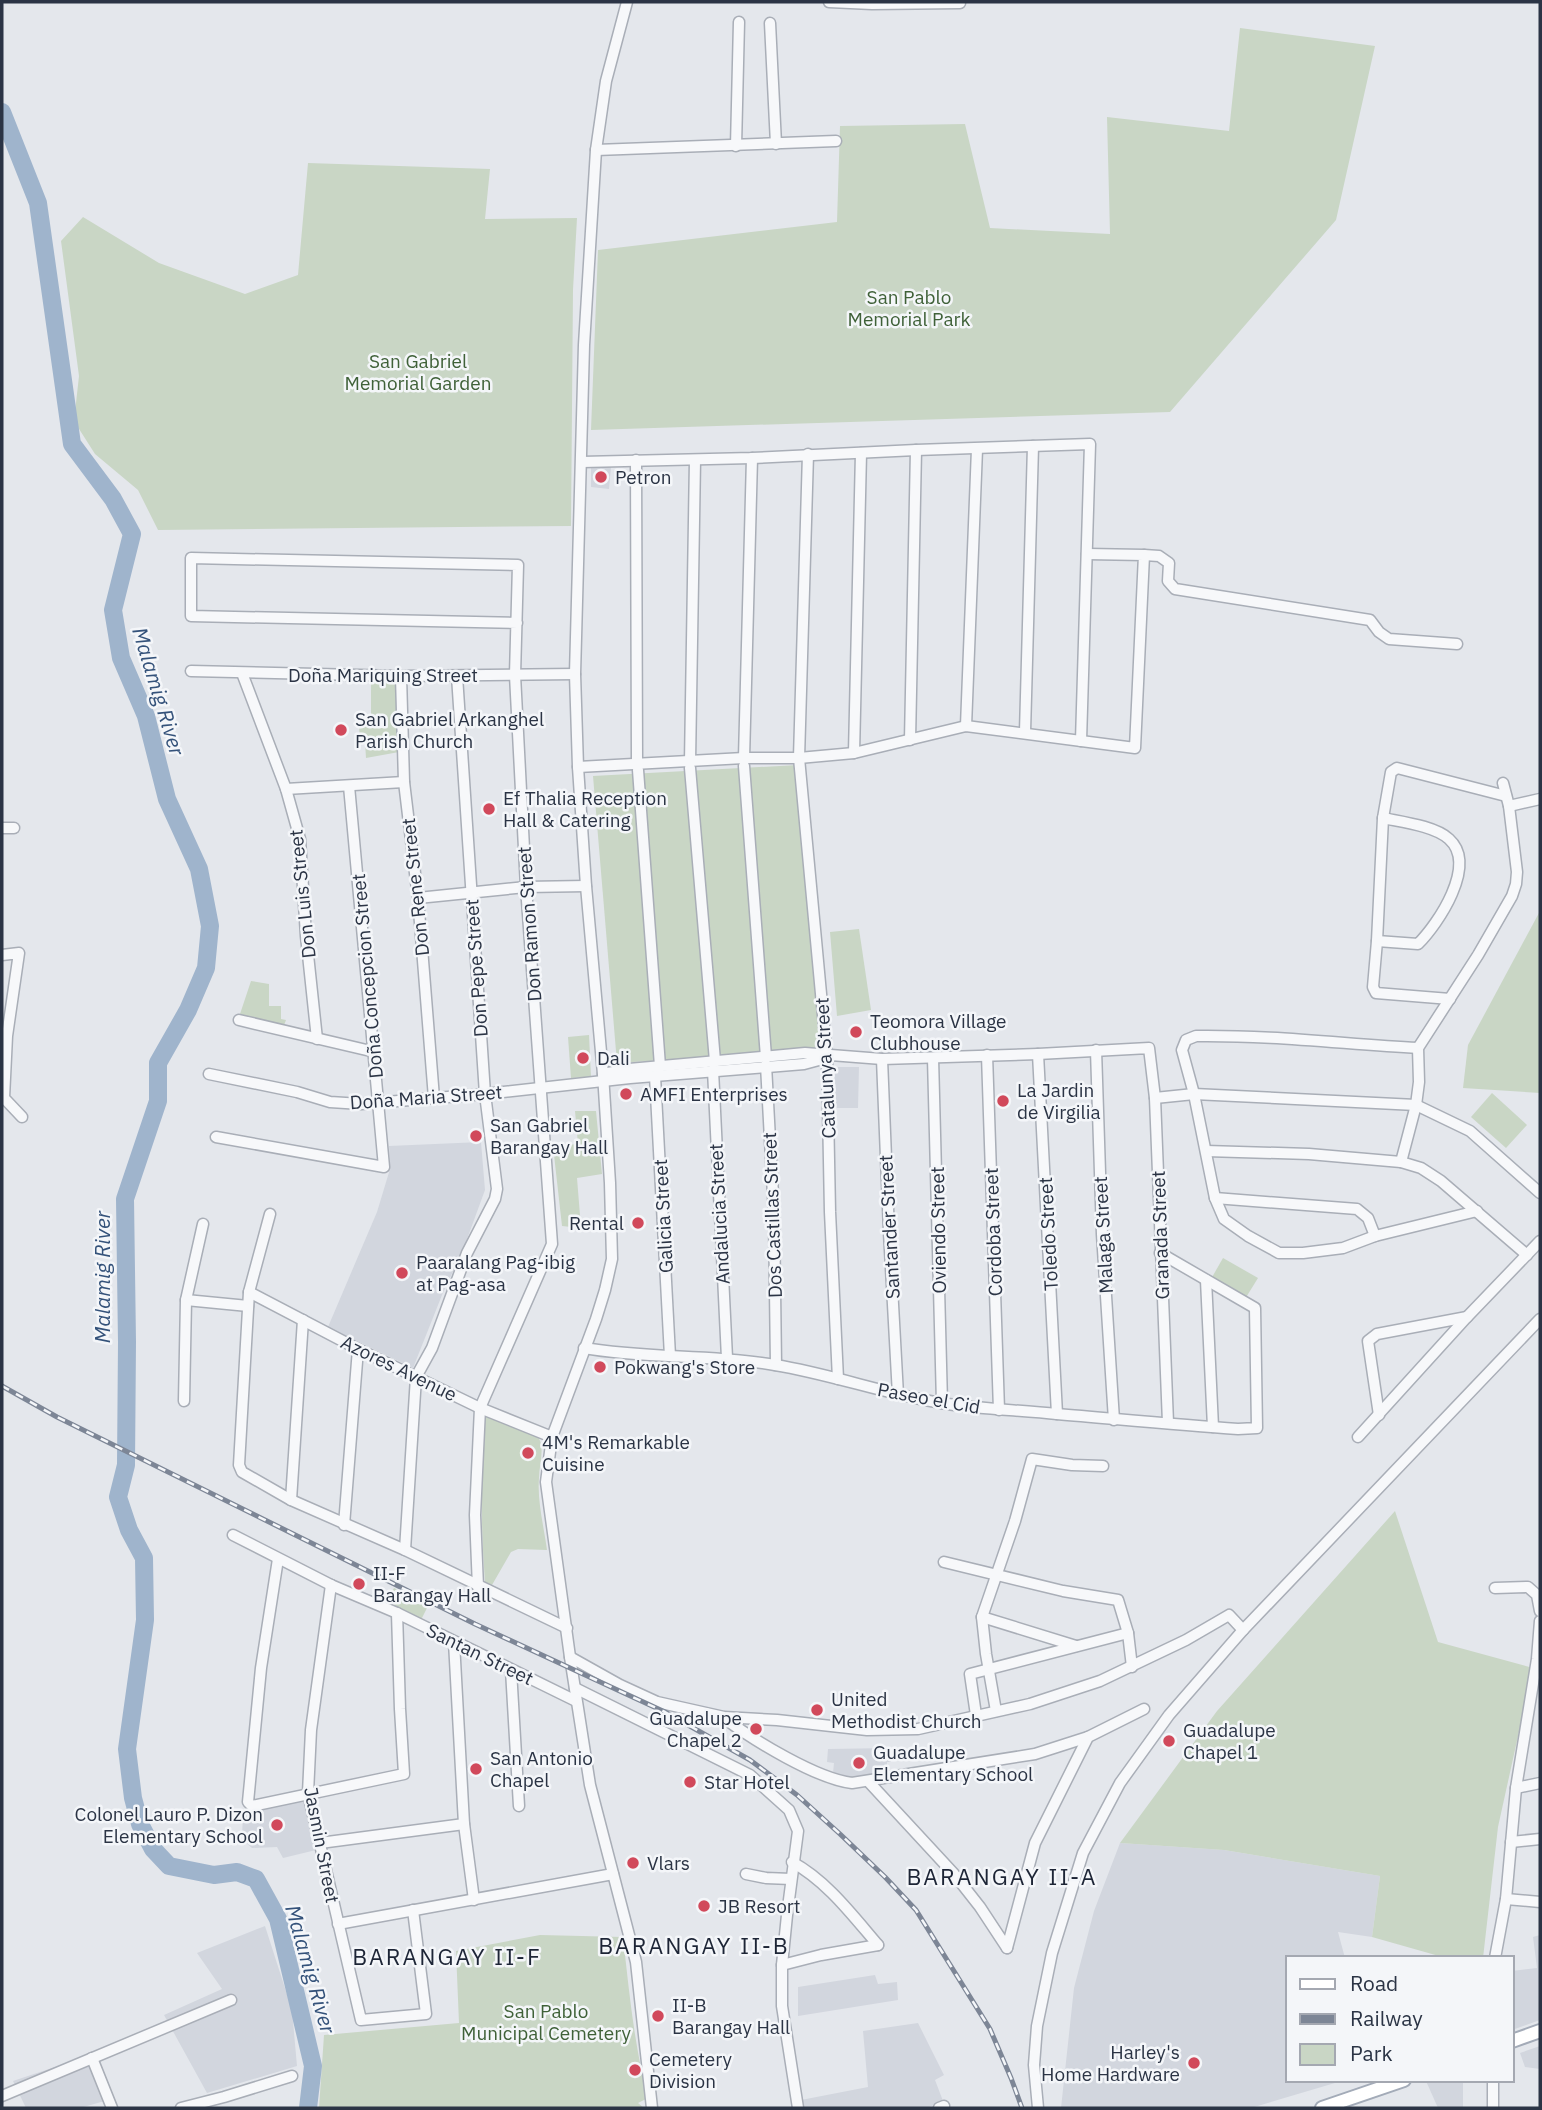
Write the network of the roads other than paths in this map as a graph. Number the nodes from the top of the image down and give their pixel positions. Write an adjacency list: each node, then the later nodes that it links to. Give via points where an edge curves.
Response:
1 (627, 2): 9 (street, via 606,82)
2 (829, 2): 3 (street)
3 (960, 3)
4 (738, 22): 8 (street)
5 (771, 23): 7 (street)
6 (836, 141): 7 (street)
7 (776, 144): 8 (street)
8 (736, 146): 9 (street)
9 (596, 150): 18 (street)
10 (1033, 446): 11 (street); 19 (street, via 1090,444); 30 (street)
11 (976, 449): 12 (street); 29 (street)
12 (916, 450): 13 (street); 31 (street)
13 (861, 453): 14 (street); 33 (street)
14 (808, 454): 15 (street); 34 (street, Catalunya Street)
15 (752, 458): 17 (street); 35 (street, Dos Castillas Street)
16 (636, 460): 17 (street); 18 (street); 37 (street, Galicia Street)
17 (695, 460): 36 (street, Andalucia Street)
18 (582, 462): 25 (street)
19 (1087, 554): 20 (street); 32 (street)
20 (1144, 555): 22 (street, via 1159,556 1169,563 1168,581 1175,589 1370,620 1389,639); 32 (street, via 1135,748)
21 (517, 623): 21 (street, Don Ramon Street, via 191,617 191,558 519,565); 26 (street, Don Ramon Street)
22 (1457, 644)
23 (191, 671): 24 (street, Doña Mariquing Street)
24 (243, 673): 27 (street, Doña Mariquing Street); 42 (street, Don Luis Street)
25 (575, 674): 26 (street, Doña Mariquing Street); 38 (street)
26 (515, 675): 28 (street, Doña Mariquing Street); 49 (street, Don Ramon Street)
27 (401, 676): 28 (street, Doña Mariquing Street); 39 (street, Don Rene Street)
28 (457, 676): 50 (street, Don Pepe Street)
29 (966, 726): 30 (street); 31 (street)
30 (1025, 732): 32 (street)
31 (910, 740): 33 (street)
32 (1081, 740)
33 (854, 753): 34 (street)
34 (799, 758): 35 (street); 65 (street, Catalunya Street)
35 (744, 762): 36 (street); 68 (street, Dos Castillas Street)
36 (690, 765): 37 (street); 69 (street, Andalucia Street)
37 (637, 766): 38 (street); 70 (street, Galicia Street)
38 (578, 767): 48 (street)
39 (404, 782): 41 (street); 51 (street, Don Rene Street)
40 (1503, 783): 44 (street)
41 (349, 786): 42 (street); 62 (street, Doña Concepcion Street)
42 (286, 789): 58 (street, Don Luis Street, via 301,849)
43 (1540, 799): 44 (street)
44 (1507, 801): 45 (street, via 1397,768 1391,772); 55 (street, via 1517,872 1513,896)
45 (1383, 818): 52 (street); 52 (street, via 1448,838 1458,850 1460,870 1450,898 1418,944)
46 (2, 828): 47 (street)
47 (14, 828)
48 (586, 886): 49 (street); 72 (street)
49 (526, 887): 50 (street); 73 (street, Don Ramon Street)
50 (471, 894): 51 (street); 74 (street, Don Pepe Street)
51 (418, 898): 77 (street, Don Rene Street)
52 (1377, 941): 55 (street, via 1376,993)
53 (2, 955): 54 (street, via 19,953)
54 (7, 994): 57 (street)
55 (1450, 999): 60 (street)
56 (239, 1020): 58 (street)
57 (4, 1036): 76 (street)
58 (317, 1039): 62 (street)
59 (1149, 1048): 61 (street, Doña Maria Street); 78 (street, Granada Street)
60 (1418, 1048): 75 (street, via 1283,1037 1196,1036 1186,1040 1182,1050); 80 (street)
61 (1097, 1050): 63 (street, Doña Maria Street); 115 (street, Malaga Street)
62 (375, 1052): 79 (street, Doña Concepcion Street)
63 (1038, 1054): 64 (street, Doña Maria Street); 113 (street, Toledo Street)
64 (986, 1055): 66 (street, Doña Maria Street); 112 (street, Cordoba Street)
65 (829, 1056): 67 (street, Doña Maria Street); 68 (street, Doña Maria Street, via 805,1053); 107 (street, Catalunya Street)
66 (933, 1058): 67 (street, Doña Maria Street); 110 (street, Oviendo Street)
67 (882, 1059): 108 (street, Santander Street)
68 (766, 1061): 69 (street, Doña Maria Street); 105 (street, Dos Castillas Street)
69 (714, 1065): 70 (street, Doña Maria Street); 104 (street, Andalucia Street)
70 (658, 1071): 72 (street, Doña Maria Street); 103 (street, Galicia Street)
71 (209, 1074): 79 (street, Doña Maria Street, via 345,1104)
72 (603, 1078): 73 (street, Doña Maria Street); 102 (street, via 612,1259)
73 (541, 1087): 74 (street, Doña Maria Street); 111 (street, Don Ramon Street, via 552,1244)
74 (485, 1094): 77 (street, Doña Maria Street); 106 (street, Don Pepe Street, via 495,1199 467,1253 432,1348)
75 (1194, 1094): 78 (street); 80 (street); 83 (street)
76 (3, 1098): 81 (street)
77 (434, 1098): 79 (street, Doña Maria Street)
78 (1155, 1098): 92 (street, Granada Street)
79 (379, 1102): 82 (street, Doña Concepcion Street, via 384,1167)
80 (1416, 1105): 84 (street); 85 (street, via 1470,1131)
81 (22, 1117)
82 (216, 1137)
83 (1206, 1151): 84 (street); 86 (street)
84 (1401, 1162): 87 (street, via 1421,1168)
85 (1540, 1193)
86 (1215, 1198): 90 (street, via 1357,1209 1368,1218); 90 (street, via 1224,1219 1279,1252 1343,1248)
87 (1477, 1211): 90 (street); 93 (street)
88 (270, 1214): 95 (street)
89 (203, 1224): 96 (street)
90 (1375, 1237)
91 (1540, 1241): 93 (street)
92 (1160, 1253): 94 (street); 116 (street, Granada Street)
93 (1527, 1255): 98 (street)
94 (1206, 1280): 117 (street); 117 (street, Paseo el Cid, via 1255,1308 1257,1428)
95 (249, 1292): 97 (street); 100 (street, Azores Avenue)
96 (186, 1300): 97 (street); 109 (street)
97 (248, 1306): 121 (street, via 240,1469)
98 (1467, 1317): 114 (street); 114 (street, via 1377,1334 1368,1340)
99 (1540, 1319): 136 (street)
100 (303, 1320): 101 (street, Azores Avenue); 121 (street)
101 (358, 1349): 106 (street, Azores Avenue); 122 (street)
102 (584, 1349): 103 (street, Paseo el Cid); 118 (street)
103 (670, 1356): 104 (street, Paseo el Cid)
104 (727, 1358): 105 (street, Paseo el Cid)
105 (776, 1365): 107 (street, Paseo el Cid)
106 (416, 1377): 111 (street, Azores Avenue); 124 (street)
107 (838, 1378): 108 (street, Paseo el Cid)
108 (898, 1395): 110 (street, Paseo el Cid)
109 (184, 1401)
110 (942, 1403): 112 (street, Paseo el Cid)
111 (480, 1408): 118 (street, Azores Avenue); 129 (street, via 475,1515)
112 (999, 1410): 113 (street, Paseo el Cid)
113 (1057, 1414): 115 (street, Paseo el Cid)
114 (1379, 1415): 119 (street)
115 (1114, 1420): 116 (street, Paseo el Cid)
116 (1168, 1423): 117 (street, Paseo el Cid)
117 (1213, 1427)
118 (552, 1437): 135 (street, via 546,1482)
119 (1358, 1437)
120 (1103, 1466): 127 (street, via 1032,1459)
121 (291, 1500): 122 (street)
122 (344, 1525): 124 (street)
123 (233, 1535): 125 (street, Santan Street)
124 (405, 1550): 129 (street)
125 (278, 1559): 128 (street, Santan Street); 154 (street, via 261,1668 248,1802 252,1806)
126 (944, 1562): 127 (street)
127 (996, 1575): 133 (street); 137 (street, via 1118,1600)
128 (331, 1585): 132 (street, Santan Street); 154 (street, Jasmin Street, via 311,1730)
129 (478, 1587): 135 (street)
130 (1495, 1588): 131 (street, via 1528,1587 1537,1595)
131 (1540, 1611)
132 (397, 1613): 138 (street, Santan Street); 154 (street, via 404,1774)
133 (982, 1618): 139 (street); 143 (street)
134 (1540, 1621): 153 (street)
135 (567, 1628): 140 (street)
136 (1243, 1630): 141 (street, via 1229,1615); 183 (street, via 1144,1748 1083,1853 1052,1953 1037,2025)
137 (1128, 1633): 139 (street); 141 (street)
138 (454, 1642): 142 (street, Santan Street); 156 (street)
139 (1077, 1647): 143 (street)
140 (570, 1657): 144 (street); 149 (street, via 657,1702)
141 (1132, 1667): 147 (street, via 1077,1689)
142 (511, 1670): 145 (street, Santan Street); 155 (street)
143 (990, 1670): 147 (street); 148 (street, via 970,1674)
144 (575, 1688): 145 (street); 160 (street, via 750,1775 789,1811 798,1831)
145 (576, 1701): 161 (street)
146 (1144, 1709): 150 (street)
147 (996, 1711): 148 (street)
148 (976, 1715): 149 (street, via 918,1729 867,1730)
149 (724, 1717): 151 (street, via 750,1737 837,1781)
150 (1088, 1737): 151 (street, via 1035,1754); 151 (street, via 1035,1843 1007,1948 954,1874)
151 (867, 1781)
152 (1540, 1783): 153 (street)
153 (1516, 1788): 158 (street)
154 (308, 1793): 159 (street, Jasmin Street)
155 (519, 1806)
156 (464, 1824): 159 (street); 165 (street)
157 (1540, 1839): 158 (street)
158 (1511, 1842): 164 (street)
159 (320, 1843): 168 (street, Jasmin Street)
160 (792, 1862): 163 (street); 170 (street, via 833,1895 877,1945)
161 (612, 1874): 165 (street); 181 (street, via 636,1962)
162 (746, 1874): 163 (street)
163 (791, 1879): 170 (street)
164 (1506, 1899): 166 (street); 169 (street)
165 (474, 1900): 167 (street)
166 (1540, 1902)
167 (414, 1910): 168 (street); 168 (street, Jasmin Street, via 426,2014 360,2020)
168 (338, 1924)
169 (1495, 1956)
170 (782, 1965): 182 (street, via 782,2006)
171 (231, 2000): 174 (street)
172 (1540, 2031): 173 (main road)
173 (1514, 2040)
174 (92, 2058): 178 (street); 179 (street)
175 (292, 2076): 180 (street)
176 (1398, 2082): 184 (main road)
177 (1493, 2082): 185 (street)
178 (2, 2096)
179 (112, 2108)
180 (181, 2108)
181 (652, 2108)
182 (798, 2108)
183 (1038, 2108)
184 (1322, 2108)
185 (1493, 2108)

